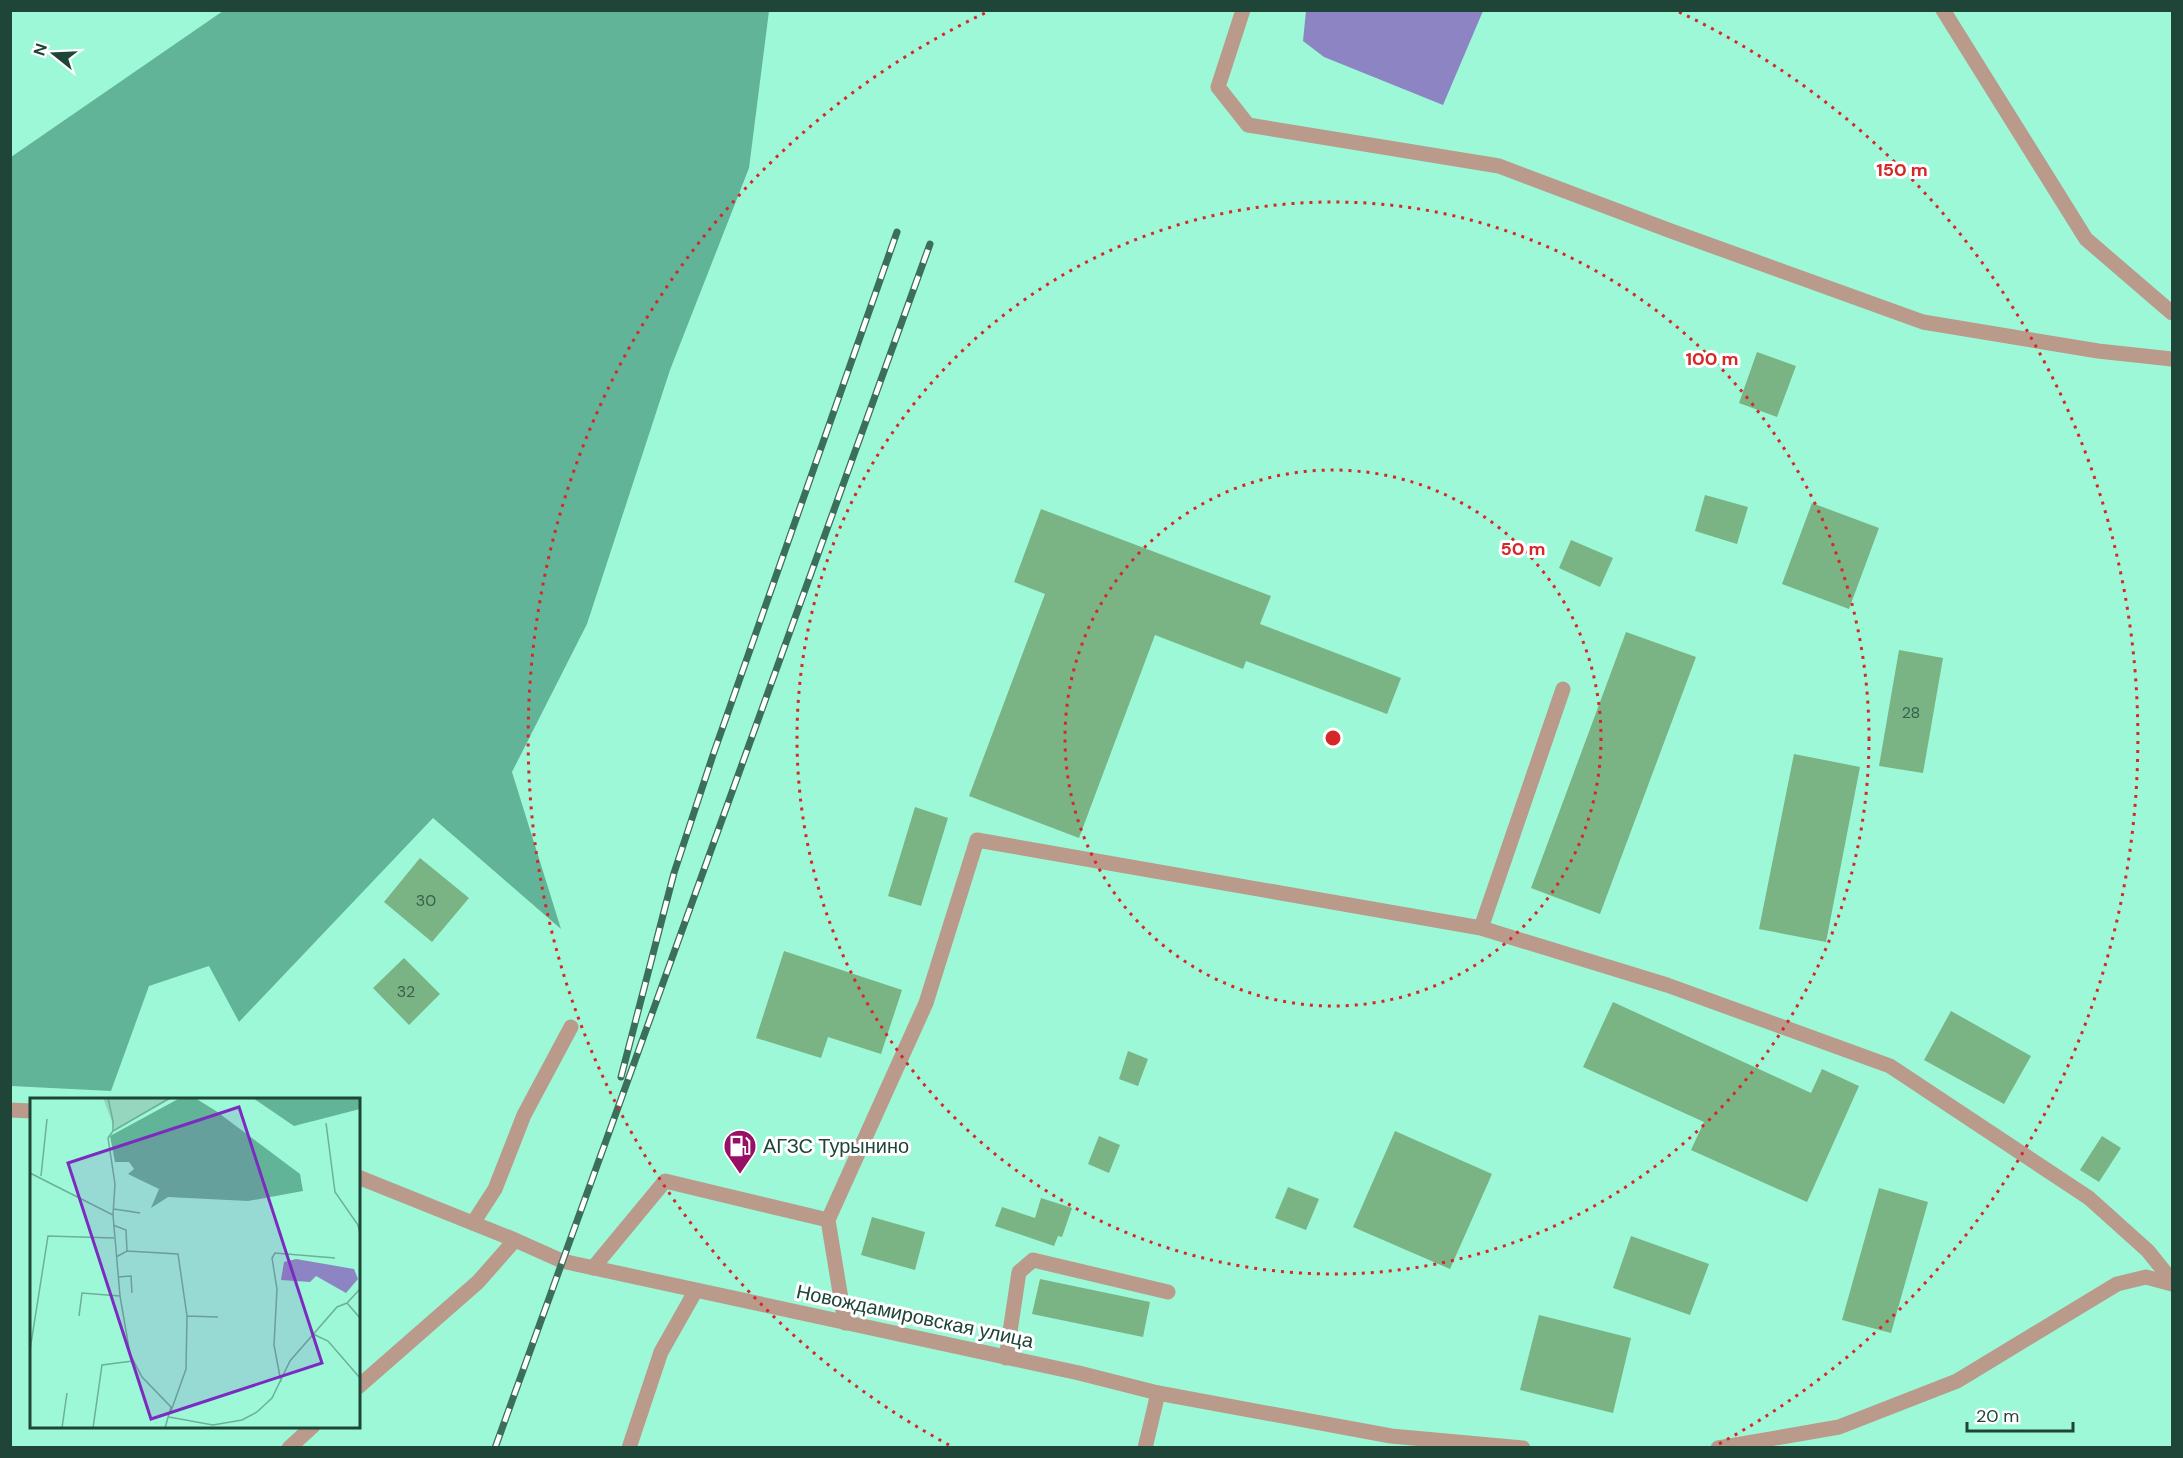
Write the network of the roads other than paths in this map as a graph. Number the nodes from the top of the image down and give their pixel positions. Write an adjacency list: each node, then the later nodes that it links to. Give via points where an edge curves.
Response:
1 (1243, 10): 4 (street, via 1218,87 1248,125 1499,166 1923,322)
2 (1943, 10): 3 (street, via 2086,239)
3 (2172, 313)
4 (2172, 359)
5 (1563, 688): 6 (street)
6 (1481, 928): 11 (street, via 977,840 926,1003); 15 (street, via 1667,985 1890,1066 2089,1198 2148,1251)
7 (571, 1027): 12 (street, via 524,1115 495,1189)
8 (10, 1110): 9 (street)
9 (30, 1111)
10 (360, 1178): 12 (street, Новождамировская улица)
11 (828, 1220): 14 (street, via 665,1181); 18 (street)
12 (473, 1223): 13 (street, Новождамировская улица)
13 (515, 1240): 14 (street, Новождамировская улица, via 562,1261); 20 (street, via 478,1282)
14 (593, 1268): 16 (street, Новождамировская улица)
15 (2172, 1283): 27 (street, via 2146,1277 2117,1284 1957,1381 1839,1427)
16 (696, 1290): 18 (street, Новождамировская улица); 24 (street, via 661,1352)
17 (1168, 1292): 19 (street, via 1033,1260 1019,1272)
18 (845, 1323): 19 (street, Новождамировская улица)
19 (1006, 1358): 21 (street, Новождамировская улица)
20 (360, 1385)
21 (1158, 1393): 25 (street); 26 (street, Новождамировская улица, via 1391,1436)
22 (311, 1428): 23 (street)
23 (289, 1448)
24 (629, 1448)
25 (1145, 1448)
26 (1523, 1448)
27 (1718, 1448)

